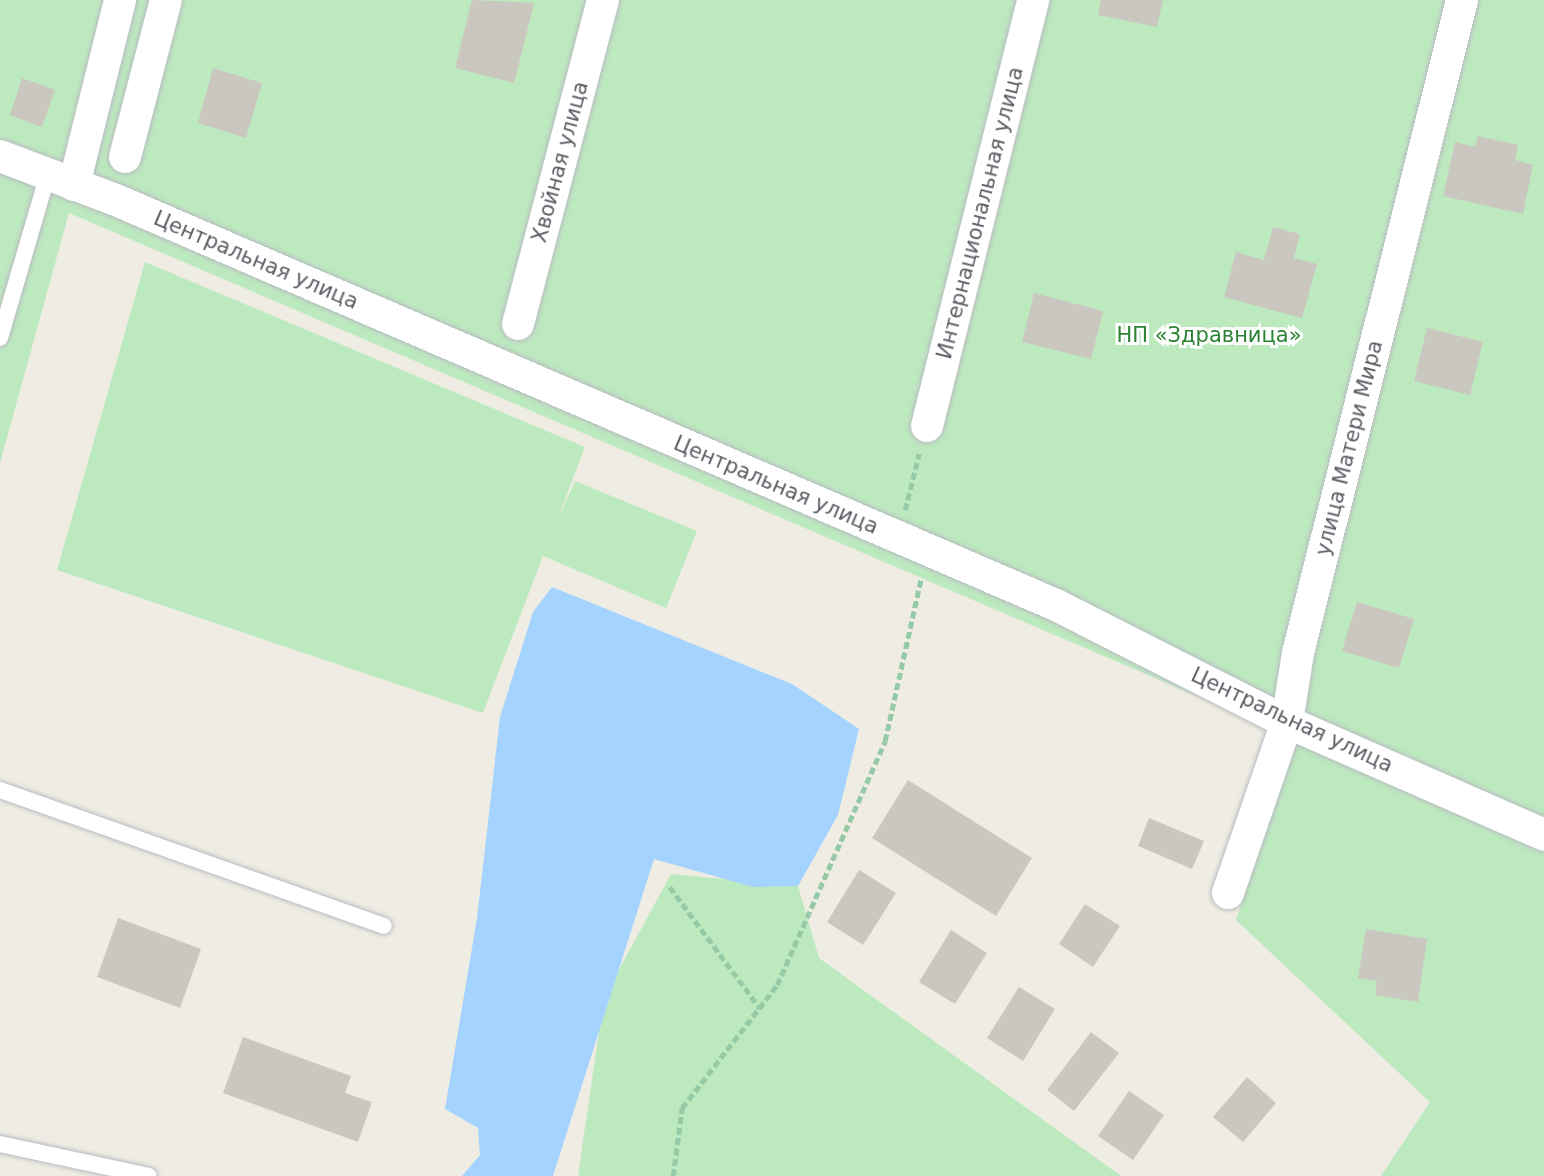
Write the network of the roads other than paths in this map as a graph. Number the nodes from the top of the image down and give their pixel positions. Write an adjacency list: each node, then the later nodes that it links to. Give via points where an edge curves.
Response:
1 (120, 0): 8 (street)
2 (166, 0): 7 (street)
3 (603, 0): 9 (street, Хвойная улица)
4 (1033, 0): 11 (street, Интернациональная улица)
5 (1462, 0): 12 (street, улица Матери Мира, via 1298,653)
6 (1, 155): 8 (street, Центральная улица)
7 (125, 157)
8 (61, 179): 10 (lane); 12 (street, Центральная улица, via 1056,605)
9 (518, 324)
10 (0, 338)
11 (927, 426)
12 (1287, 722): 14 (street, Центральная улица); 15 (street, улица Матери Мира)
13 (0, 790): 16 (lane)
14 (1544, 835)
15 (1228, 892)
16 (384, 926)
17 (0, 1144): 18 (lane)
18 (149, 1176)

